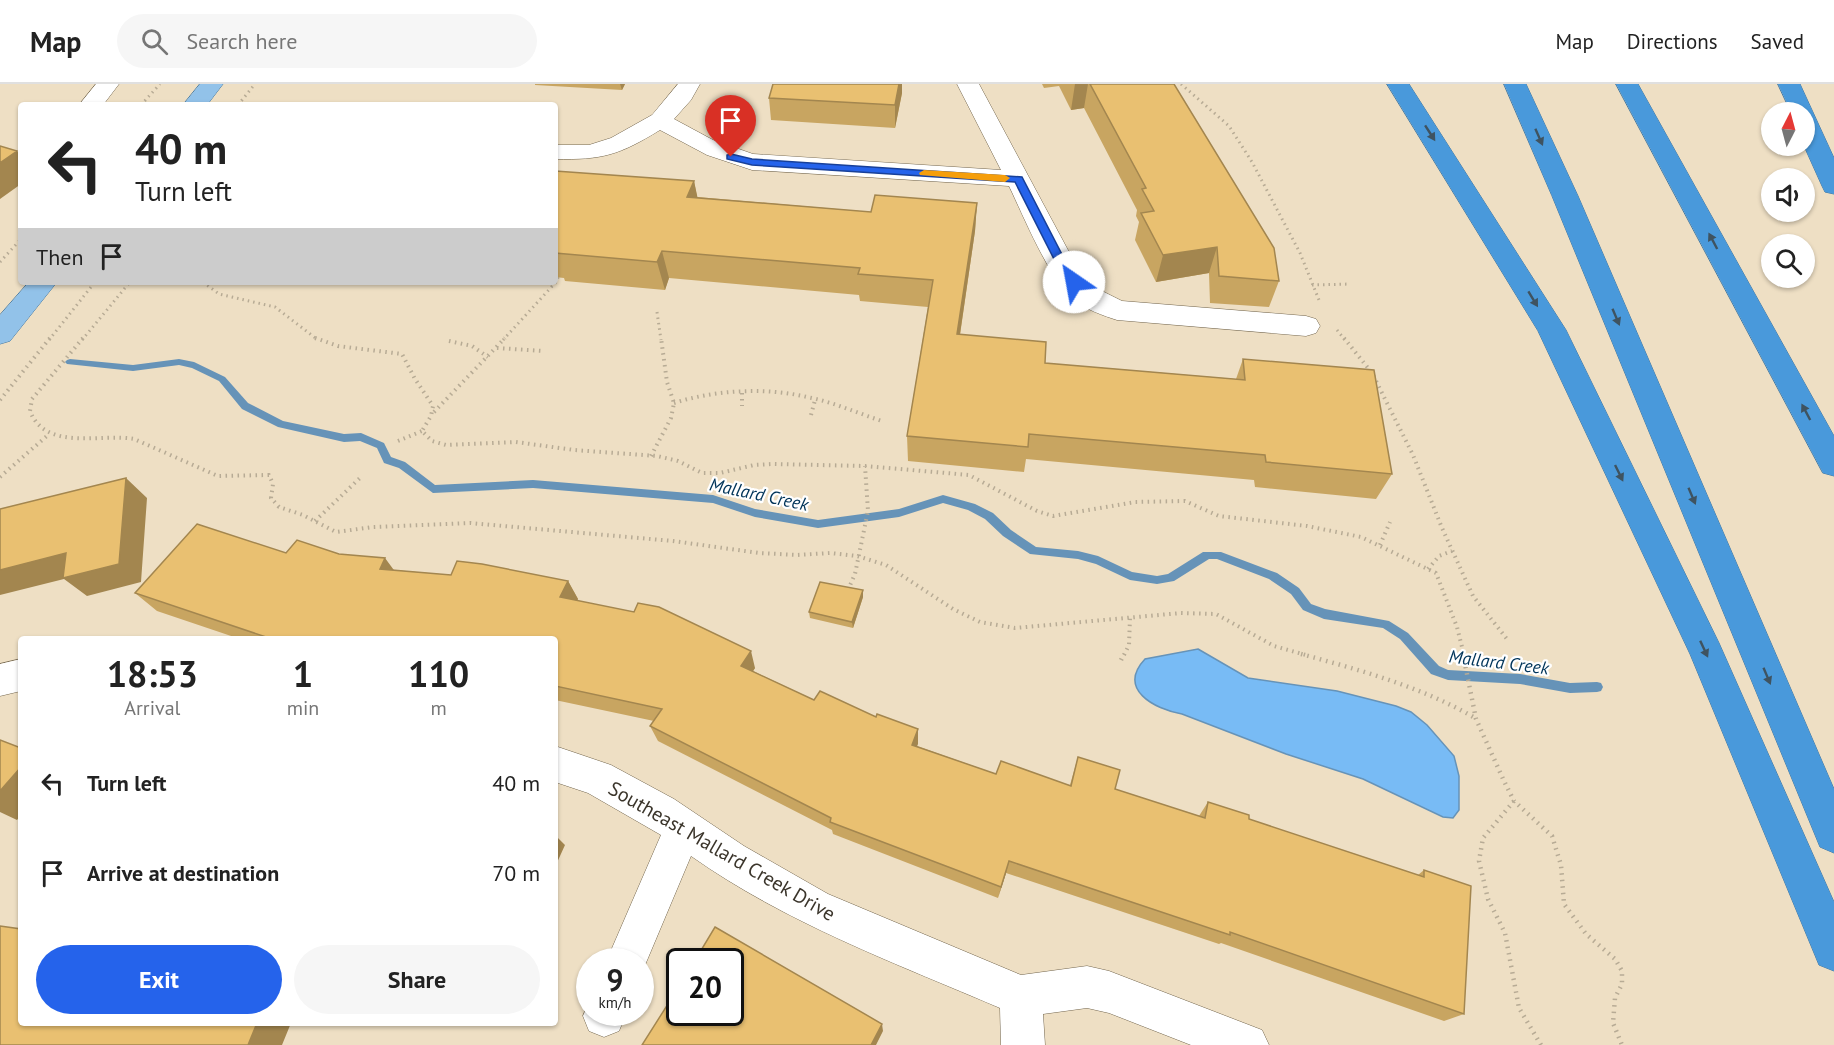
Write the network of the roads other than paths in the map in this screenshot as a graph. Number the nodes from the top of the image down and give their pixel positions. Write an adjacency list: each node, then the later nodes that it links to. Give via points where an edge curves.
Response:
1 (108, 84): 9 (street)
2 (212, 84): 10 (main road)
3 (688, 84): 12 (street)
4 (968, 84): 17 (street)
5 (1398, 84): 29 (highway, one-way to 29, via 1552,330 1707,654)
6 (1515, 84): 27 (highway, one-way to 27)
7 (1627, 84): 22 (highway, one-way to 7)
8 (1790, 84): 11 (highway)
9 (93, 102)
10 (197, 102)
11 (1798, 102)
12 (660, 120): 14 (street); 17 (street, via 712,149 752,162)
13 (558, 132): 14 (street)
14 (634, 134): 16 (street, via 594,152)
15 (1815, 142): 18 (highway)
16 (558, 152)
17 (1018, 179): 20 (street, via 1065,270 1084,294 1117,310)
18 (1834, 186)
19 (41, 285): 21 (main road)
20 (1315, 317)
21 (0, 334)
22 (1834, 464)
23 (18, 676): 24 (street)
24 (0, 680)
25 (558, 765): 26 (street, Southeast Mallard Creek Drive, via 598,778)
26 (683, 829): 28 (street); 30 (street, Southeast Mallard Creek Drive, via 814,908)
27 (1834, 834)
28 (633, 948)
29 (1834, 950)
30 (1021, 996): 31 (street); 32 (street, via 1098,989)
31 (1023, 1045)
32 (1247, 1045)

